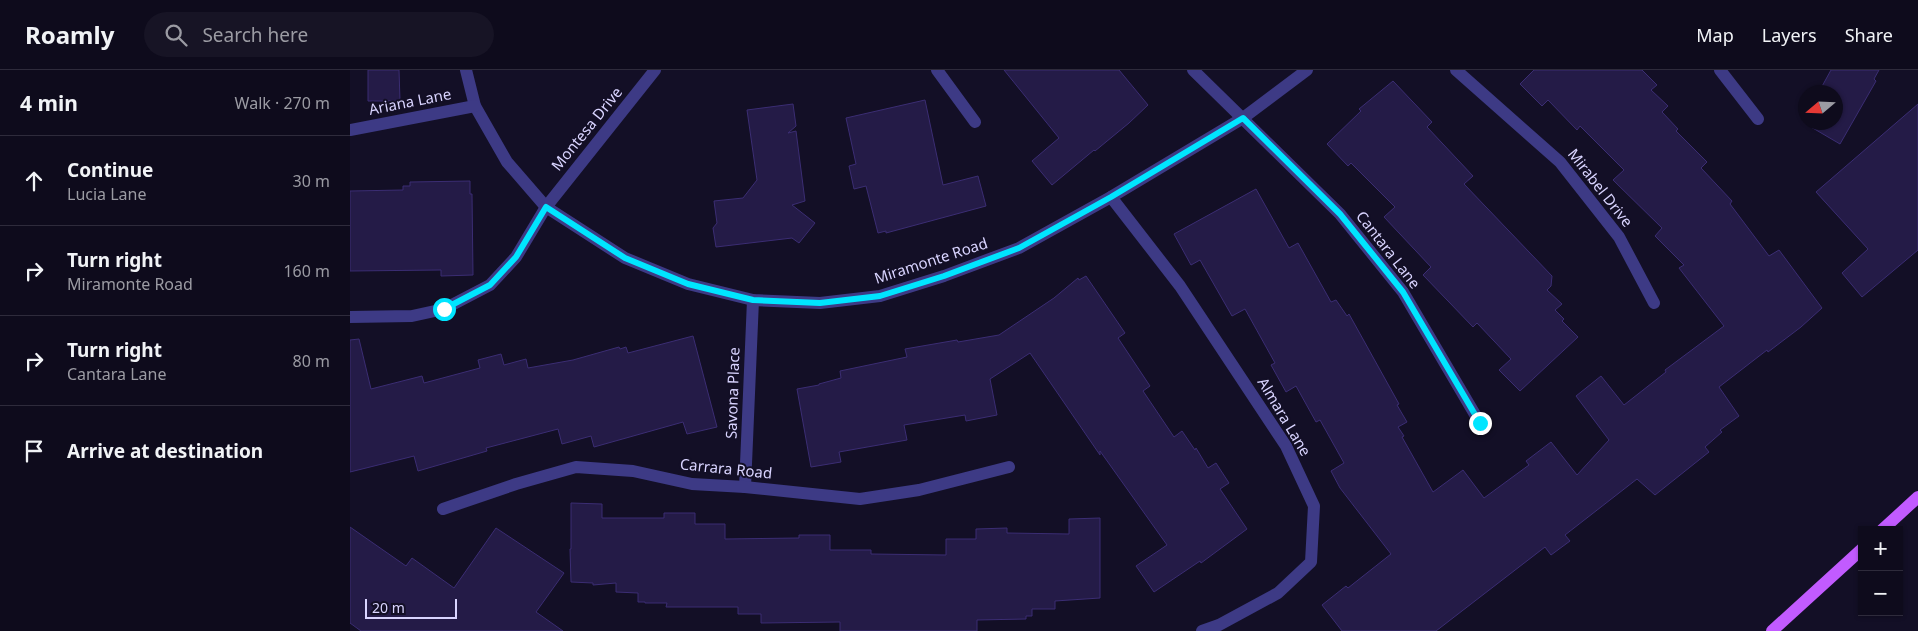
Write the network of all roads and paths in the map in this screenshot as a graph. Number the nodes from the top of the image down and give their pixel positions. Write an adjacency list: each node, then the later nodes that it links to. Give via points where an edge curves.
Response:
1 (466, 70): 8 (street, Miramonte Road)
2 (655, 70): 14 (street, Montesa Drive)
3 (937, 70): 11 (street)
4 (1193, 70): 9 (street, Cantara Lane)
5 (1308, 70): 9 (street, Miramonte Road)
6 (1456, 70): 16 (street, Mirabel Drive, via 1560,162 1619,237)
7 (1720, 70): 10 (street)
8 (475, 106): 12 (street, Ariana Lane); 14 (street, Miramonte Road, via 507,162)
9 (1243, 118): 13 (street, Miramonte Road); 18 (street, Cantara Lane, via 1340,214 1403,292)
10 (1758, 119)
11 (975, 122)
12 (350, 130)
13 (1111, 197): 15 (street, Miramonte Road, via 1019,248 880,296 820,303); 25 (street, Almara Lane, via 1180,286 1286,446 1314,506 1311,562 1278,593)
14 (546, 207): 15 (street, Miramonte Road, via 625,258 688,284); 17 (street, Montesa Drive, via 516,257 490,285 444,309 412,316)
15 (753, 300): 20 (street, Savona Place)
16 (1654, 303)
17 (350, 317)
18 (1480, 423)
19 (1009, 467): 20 (street, Carrara Road, via 919,490 860,498)
20 (745, 487): 22 (street, Carrara Road, via 692,484 632,471 576,467)
21 (1918, 497): 23 (main road)
22 (442, 509)
23 (1886, 526)
24 (1858, 553): 26 (main road)
25 (1202, 631)
26 (1772, 631)

